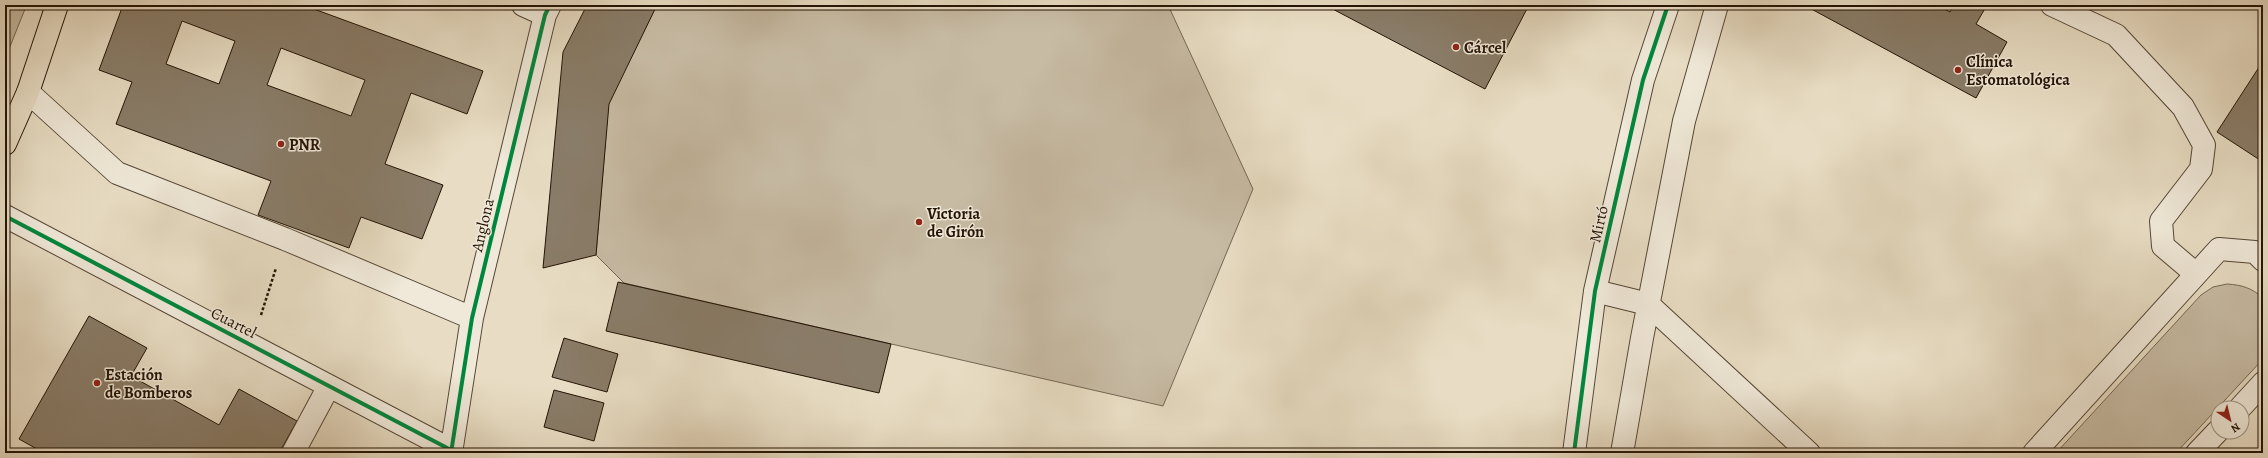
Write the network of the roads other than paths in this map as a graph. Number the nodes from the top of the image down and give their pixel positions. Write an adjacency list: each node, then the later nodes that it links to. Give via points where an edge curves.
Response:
1 (57, 5): 7 (main road)
2 (523, 5): 6 (street)
3 (1668, 5): 12 (street, Mirtó, via 1643,80)
4 (1717, 5): 13 (street, via 1684,121)
5 (2052, 5): 11 (street, via 2116,35 2184,107 2204,145 2202,169 2161,221 2163,246)
6 (547, 10): 14 (street, Anglona)
7 (28, 92): 8 (main road); 14 (street, via 118,173 285,239)
8 (5, 144)
9 (5, 216): 16 (street, Cuartel)
10 (2263, 260): 11 (street, via 2255,252 2219,249)
11 (2196, 274): 24 (street)
12 (1595, 291): 13 (street); 21 (street, Mirtó)
13 (1648, 304): 22 (street); 23 (street)
14 (472, 318): 19 (street, Anglona)
15 (2263, 383): 17 (street)
16 (329, 386): 19 (street, Cuartel); 20 (street)
17 (2247, 400)
18 (2210, 439): 25 (street)
19 (451, 451)
20 (293, 453)
21 (1574, 453)
22 (1622, 453)
23 (1809, 453)
24 (2034, 453)
25 (2197, 453)

